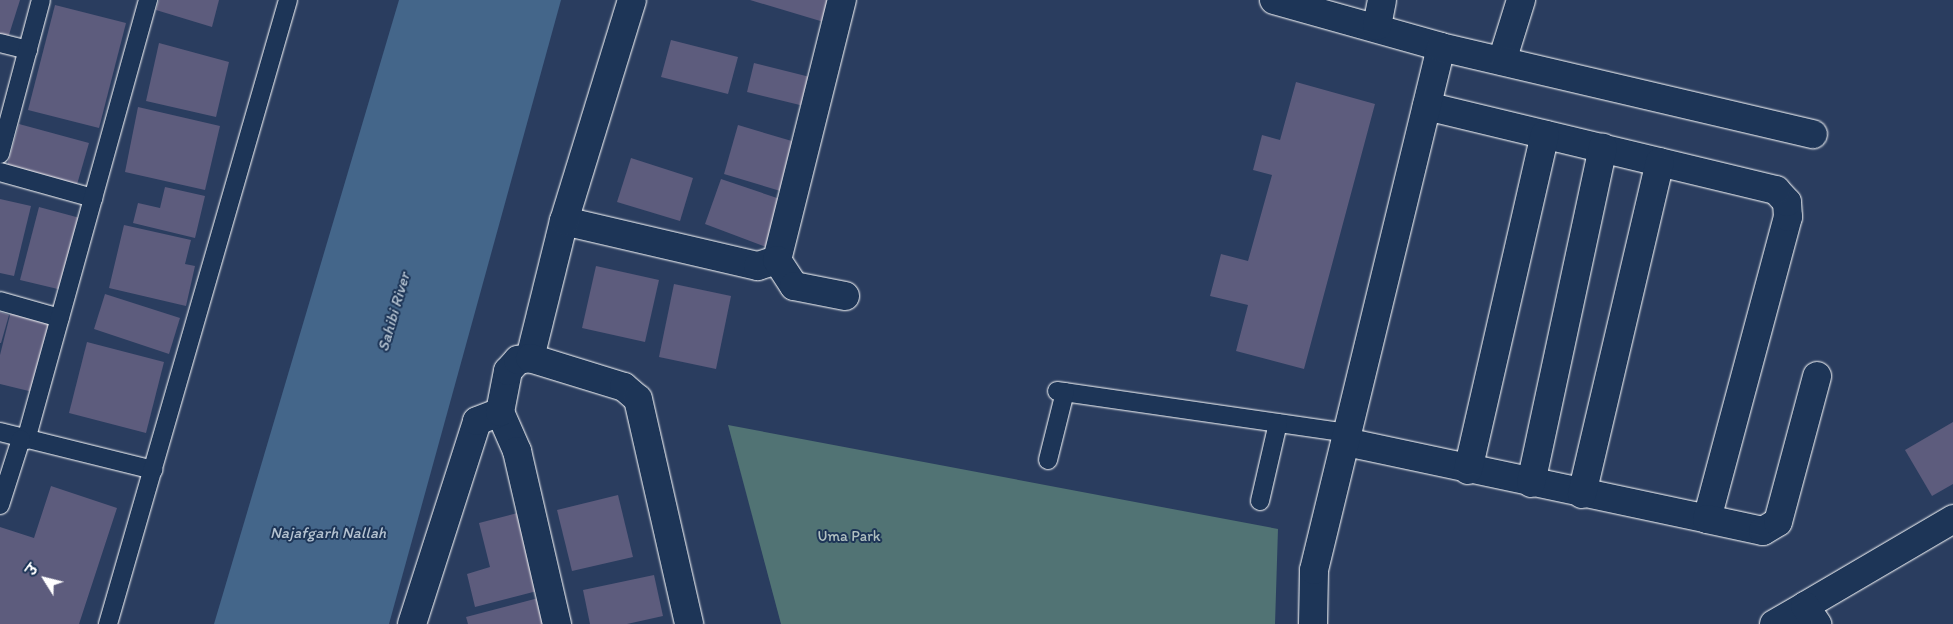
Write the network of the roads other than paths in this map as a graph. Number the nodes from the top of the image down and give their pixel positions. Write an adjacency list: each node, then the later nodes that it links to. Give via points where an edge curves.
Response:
1 (41, 0): 11 (lane)
2 (148, 0): 20 (lane)
3 (288, 0): 34 (lane)
4 (632, 0): 21 (street)
5 (842, 0): 22 (street, via 784,246)
6 (1274, 0): 8 (street)
7 (1520, 0): 12 (street)
8 (1379, 13): 10 (street)
9 (0, 43): 11 (lane)
10 (1442, 47): 12 (street); 13 (street)
11 (28, 50): 17 (lane)
12 (1502, 61): 14 (street)
13 (1427, 106): 15 (street); 31 (street)
14 (1813, 134)
15 (1545, 135): 16 (street); 35 (street)
16 (1603, 148): 18 (street); 36 (street)
17 (0, 154)
18 (1660, 162): 37 (street); 40 (street, via 1776,190 1787,202 1788,217)
19 (0, 172): 20 (lane)
20 (93, 198): 25 (lane)
21 (564, 221): 22 (street, via 758,266); 26 (street)
22 (777, 260): 23 (street, via 794,286)
23 (845, 296)
24 (0, 301): 25 (lane)
25 (60, 318): 32 (lane)
26 (530, 358): 28 (street, via 518,360 508,371); 46 (street, via 624,388 638,399)
27 (1817, 376): 40 (street, via 1778,522 1764,531)
28 (500, 412): 44 (street, via 477,421); 45 (street, via 517,451)
29 (1278, 423): 31 (lane); 33 (lane, via 1061,392); 38 (lane)
30 (0, 432): 32 (lane)
31 (1346, 438): 35 (street); 47 (street, via 1314,570)
32 (23, 439): 34 (lane); 39 (lane)
33 (1048, 460)
34 (153, 470): 43 (lane)
35 (1468, 470): 36 (street)
36 (1531, 483): 37 (street)
37 (1582, 494): 40 (street)
38 (1260, 500)
39 (0, 505)
40 (1707, 519)
41 (1953, 519): 42 (street)
42 (1811, 615): 48 (street)
43 (108, 624)
44 (412, 624)
45 (557, 624)
46 (689, 624)
47 (1313, 624)
48 (1774, 624)

